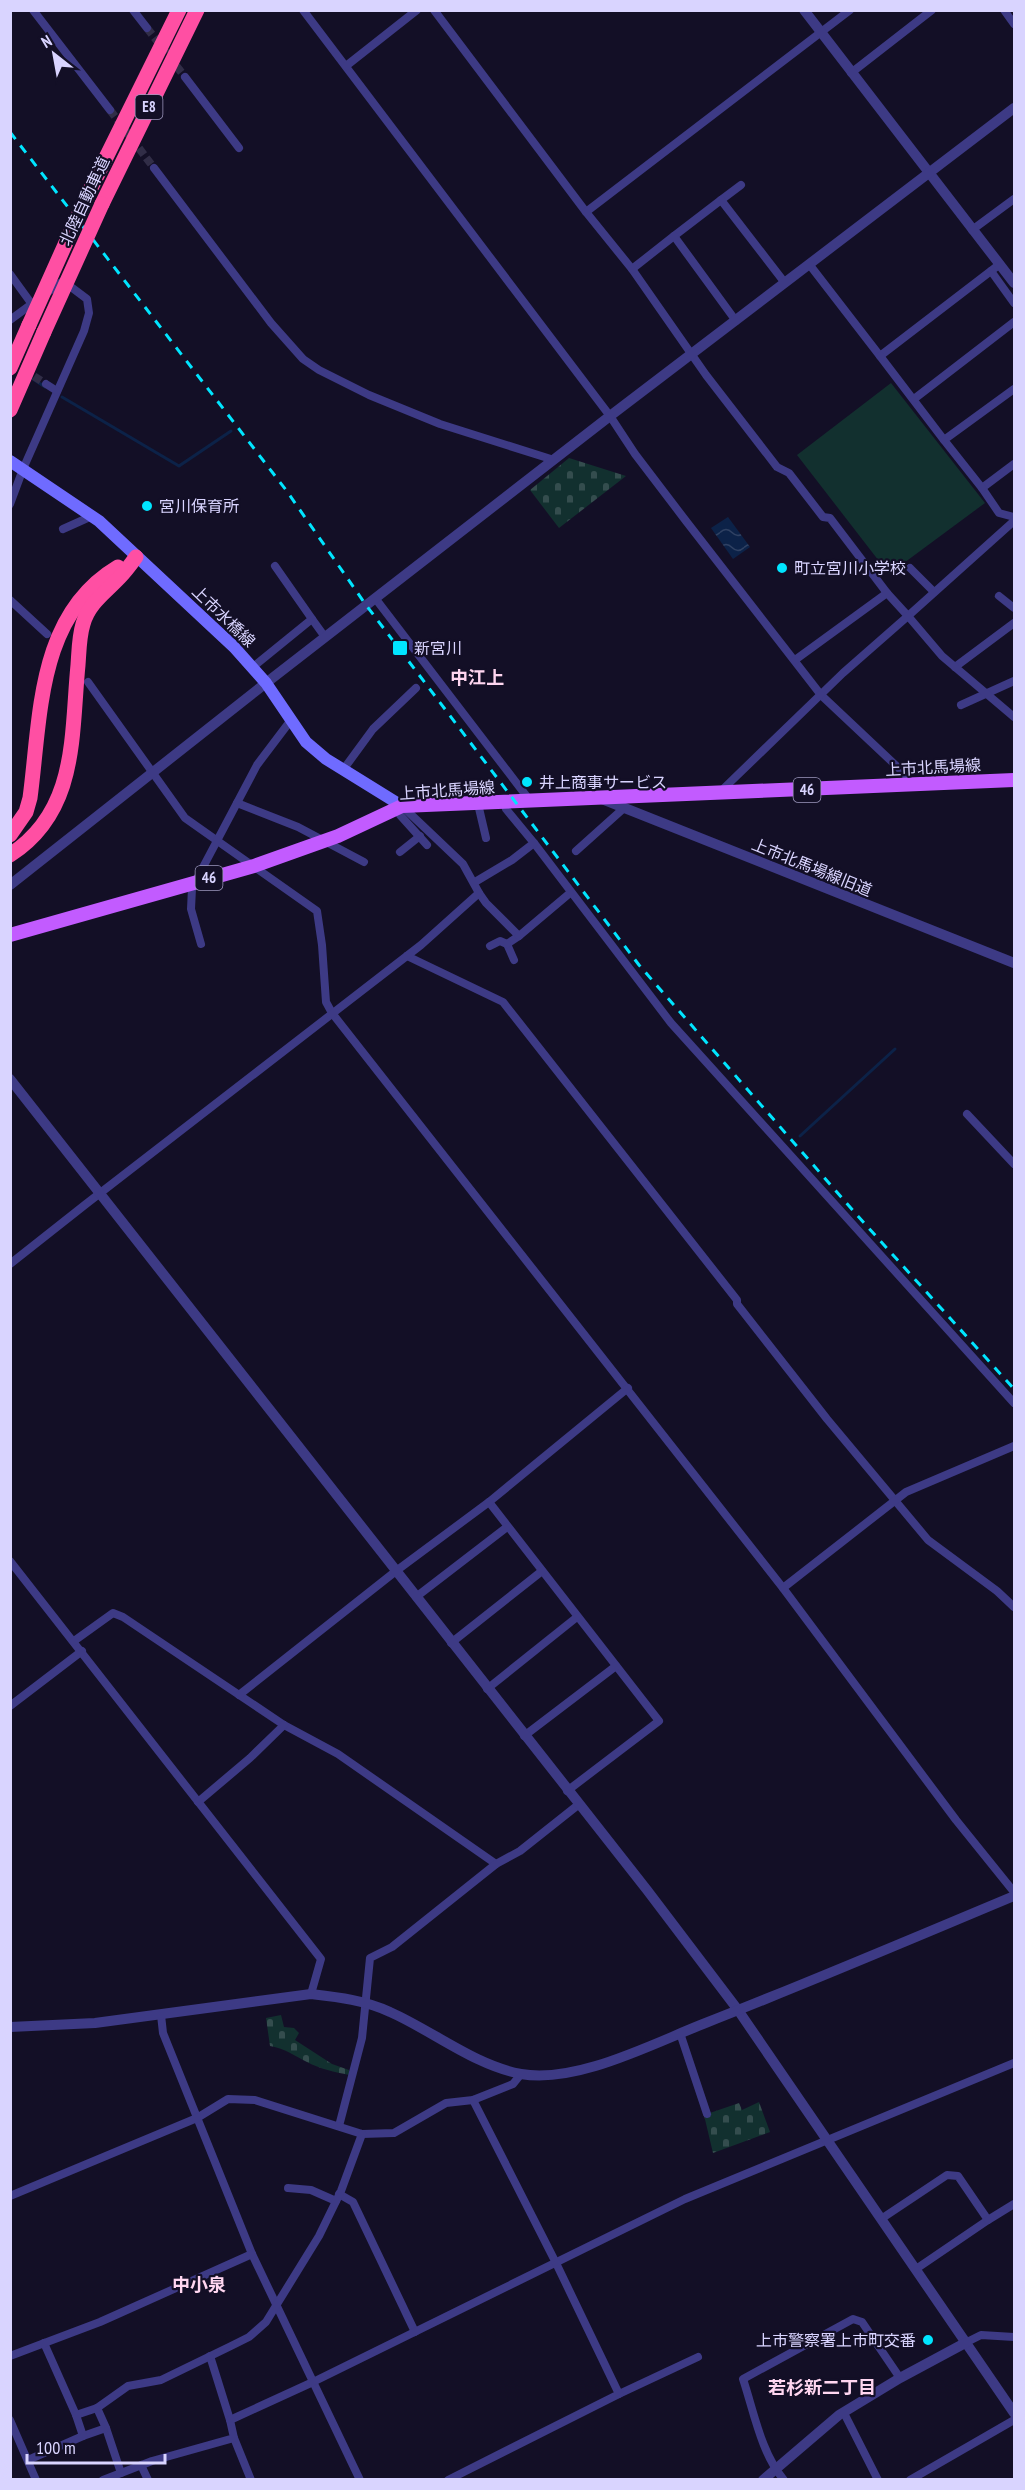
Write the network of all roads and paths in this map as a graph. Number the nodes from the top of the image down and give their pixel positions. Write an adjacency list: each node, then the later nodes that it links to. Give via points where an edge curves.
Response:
1 (33, 10): 19 (street)
2 (134, 10): 13 (street)
3 (179, 10): 42 (highway, 北陸自動車道 / E8, bridge, via 86,198)
4 (197, 10): 47 (highway, 北陸自動車道 / E8, bridge, via 102,204)
5 (303, 10): 15 (street)
6 (417, 10): 15 (street)
7 (434, 10): 26 (street)
8 (804, 10): 14 (street)
9 (850, 10): 14 (street)
10 (932, 10): 16 (street)
11 (1004, 10): 12 (street)
12 (1014, 24)
13 (147, 28)
14 (820, 33): 16 (street); 26 (street)
15 (346, 66): 48 (street)
16 (851, 73): 22 (street)
17 (185, 77): 20 (street)
18 (1014, 108): 22 (street)
19 (110, 110)
20 (239, 148)
21 (154, 168): 50 (street, via 303,359 369,394 440,424)
22 (930, 173): 27 (street); 29 (street)
23 (741, 185): 25 (street)
24 (1014, 199): 27 (street)
25 (722, 200): 28 (street); 34 (street)
26 (586, 212): 31 (street)
27 (972, 230): 30 (street)
28 (674, 236): 31 (street); 38 (street)
29 (809, 264): 34 (street); 41 (street)
30 (996, 268): 33 (street); 36 (street); 41 (street)
31 (632, 269): 40 (street)
32 (10, 274): 35 (street)
33 (1014, 280)
34 (785, 283): 38 (street)
35 (31, 303): 37 (street); 45 (street, via 63,280 87,298 89,313 84,331)
36 (1014, 303)
37 (10, 320)
38 (736, 321): 40 (street)
39 (1014, 322): 46 (street)
40 (693, 354): 48 (street); 64 (street, via 777,467 789,473 822,517 830,518)
41 (880, 356): 46 (street)
42 (10, 368)
43 (46, 384): 45 (street)
44 (1014, 389): 49 (street)
45 (57, 391): 53 (street)
46 (914, 399): 49 (street)
47 (10, 410)
48 (610, 416): 50 (street); 74 (street, via 678,511)
49 (944, 440): 54 (street)
50 (554, 460): 66 (street)
51 (10, 461): 53 (main road, 上市水橋線)
52 (1014, 464): 54 (street)
53 (23, 469): 55 (street); 56 (main road, 上市水橋線)
54 (982, 488): 57 (street, via 999,513)
55 (10, 504)
56 (92, 516): 59 (street); 60 (main road, 上市水橋線)
57 (1014, 517)
58 (1014, 521): 63 (street)
59 (63, 529)
60 (136, 557): 76 (main road, 上市水橋線); 98 (highway, via 114,569 76,603 54,642 43,693 30,798 19,826); 107 (highway, via 96,600 83,623 68,766 61,795 43,826)
61 (275, 566): 70 (street)
62 (910, 568): 63 (street)
63 (934, 592): 69 (street)
64 (887, 594): 69 (street); 74 (street)
65 (999, 596): 68 (street)
66 (375, 598): 73 (street); 92 (street)
67 (10, 600): 72 (street)
68 (1014, 608)
69 (908, 616): 75 (street); 82 (street)
70 (312, 619): 73 (street); 76 (street)
71 (1014, 623): 75 (street)
72 (47, 633)
73 (326, 637): 79 (street)
74 (795, 660): 82 (street)
75 (956, 667): 81 (street)
76 (253, 668): 79 (main road, 上市水橋線)
77 (1014, 681): 81 (street)
78 (88, 682): 87 (street)
79 (266, 682): 85 (main road, 上市水橋線); 87 (street)
80 (416, 688): 86 (street, via 373,729)
81 (985, 693): 83 (street); 84 (street)
82 (821, 695): 89 (street, via 906,775); 90 (street)
83 (961, 705)
84 (1014, 717)
85 (291, 720): 86 (main road, 上市水橋線, via 306,741); 93 (street, via 257,765)
86 (343, 770): 96 (main road, 上市水橋線)
87 (152, 773): 101 (street, via 180,812); 112 (street)
88 (1014, 780): 89 (main road, 上市北馬場線 / 46)
89 (908, 785): 90 (main road, 上市北馬場線 / 46)
90 (717, 794): 91 (main road, 上市北馬場線 / 46)
91 (599, 798): 92 (main road, 上市北馬場線 / 46); 97 (street, 上市北馬場線旧道)
92 (531, 802): 94 (main road, 上市北馬場線 / 46)
93 (237, 803): 101 (street); 102 (street)
94 (504, 803): 95 (main road, 上市北馬場線 / 46); 103 (street)
95 (478, 804): 96 (main road, 上市北馬場線 / 46); 100 (street)
96 (402, 806): 99 (street, via 400,814); 102 (main road, 上市北馬場線 / 46); 111 (street, via 463,864)
97 (624, 808): 105 (street); 122 (street, 上市北馬場線旧道)
98 (10, 834)
99 (420, 836): 104 (street); 106 (street)
100 (486, 838)
101 (217, 841): 109 (street); 110 (street)
102 (325, 841): 108 (street); 109 (main road, 上市北馬場線 / 46)
103 (534, 843): 111 (street); 113 (street)
104 (427, 845)
105 (576, 851)
106 (400, 852)
107 (10, 855)
108 (364, 862)
109 (254, 866): 110 (main road, 上市北馬場線 / 46); 123 (street, via 317,911 326,1002)
110 (196, 882): 115 (main road, 上市北馬場線 / 46); 117 (street, via 191,909)
111 (475, 882): 114 (street)
112 (10, 885)
113 (570, 892): 116 (street); 130 (street, via 671,1023)
114 (479, 893): 116 (street); 120 (street)
115 (10, 935)
116 (519, 936): 118 (street)
117 (201, 944)
118 (507, 944): 119 (street, via 500,941); 121 (street)
119 (490, 946)
120 (407, 956): 123 (street); 132 (street, via 503,1002)
121 (514, 960)
122 (1014, 963)
123 (332, 1014): 127 (street); 129 (street)
124 (10, 1078): 127 (street)
125 (967, 1114): 126 (street)
126 (1014, 1164)
127 (100, 1194): 128 (street); 136 (street)
128 (10, 1264)
129 (628, 1388): 133 (street); 138 (street)
130 (1014, 1403)
131 (1014, 1446): 132 (street, via 906,1492)
132 (894, 1501): 138 (street); 140 (street, via 928,1540)
133 (489, 1502): 134 (street); 136 (street)
134 (507, 1527): 137 (street); 139 (street)
135 (10, 1561): 142 (street)
136 (396, 1571): 139 (street); 147 (street)
137 (542, 1571): 141 (street); 143 (street)
138 (783, 1588): 155 (street)
139 (416, 1597): 143 (street)
140 (1014, 1607)
141 (577, 1617): 145 (street); 146 (street)
142 (74, 1641): 144 (street); 147 (street, via 113,1613)
143 (451, 1643): 146 (street)
144 (82, 1650): 148 (street); 152 (street)
145 (616, 1666): 150 (street); 151 (street, via 658,1721)
146 (487, 1689): 150 (street)
147 (239, 1695): 149 (street)
148 (10, 1706)
149 (284, 1725): 152 (street); 154 (street, via 338,1754)
150 (524, 1736): 151 (street)
151 (567, 1791): 153 (street)
152 (198, 1802): 156 (street, via 321,1959)
153 (579, 1805): 154 (street, via 520,1851); 158 (street)
154 (496, 1864): 157 (street, via 392,1947 370,1958)
155 (1014, 1894): 158 (street)
156 (311, 1994): 157 (street); 159 (street)
157 (364, 2003): 163 (street, via 389,2011 494,2066); 167 (street, via 362,2038)
158 (738, 2010): 161 (street); 169 (street)
159 (161, 2015): 160 (street, via 95,2023); 166 (street, via 163,2033)
160 (10, 2026)
161 (680, 2033): 163 (street, via 591,2067 542,2075); 165 (street)
162 (1014, 2063): 169 (street)
163 (521, 2074): 164 (street, via 513,2084)
164 (473, 2100): 168 (street, via 446,2103 394,2133); 177 (street)
165 (706, 2114)
166 (197, 2118): 167 (street, via 228,2099 255,2100); 171 (street); 176 (street)
167 (339, 2126): 168 (street)
168 (362, 2134): 172 (street)
169 (828, 2142): 174 (street); 177 (street, via 685,2199)
170 (288, 2188): 172 (street)
171 (10, 2196)
172 (337, 2197): 179 (street, via 319,2236); 180 (street, via 353,2202)
173 (1014, 2204): 175 (street)
174 (881, 2219): 175 (street, via 947,2175 958,2176); 178 (street)
175 (988, 2220): 178 (street)
176 (252, 2254): 179 (street); 183 (street)
177 (556, 2263): 180 (street); 189 (street)
178 (916, 2269): 182 (street)
179 (277, 2305): 185 (street, via 249,2337); 188 (street)
180 (415, 2332): 188 (street)
181 (1014, 2337): 182 (street, via 981,2335)
182 (967, 2342): 187 (street); 191 (street)
183 (44, 2343): 184 (street); 193 (street)
184 (10, 2356)
185 (210, 2356): 190 (street, via 161,2380 128,2386); 195 (street)
186 (698, 2356): 189 (street)
187 (900, 2378): 192 (street); 202 (street, via 862,2322 853,2319 743,2379)
188 (313, 2382): 195 (street); 208 (street)
189 (619, 2394): 209 (street)
190 (97, 2408): 193 (street); 197 (street)
191 (1014, 2412)
192 (844, 2413): 202 (street); 212 (street)
193 (76, 2415): 198 (street)
194 (10, 2420): 200 (street)
195 (230, 2420): 199 (street)
196 (1014, 2420): 213 (street)
197 (106, 2428): 198 (street); 203 (street)
198 (83, 2436): 200 (street)
199 (234, 2438): 201 (street); 207 (street)
200 (28, 2460): 204 (street)
201 (141, 2465): 203 (street); 206 (street)
202 (775, 2469): 210 (street); 211 (street)
203 (121, 2473): 205 (street)
204 (36, 2480)
205 (103, 2480)
206 (148, 2480)
207 (251, 2480)
208 (360, 2480)
209 (448, 2480)
210 (763, 2480)
211 (784, 2480)
212 (878, 2480)
213 (910, 2480)

